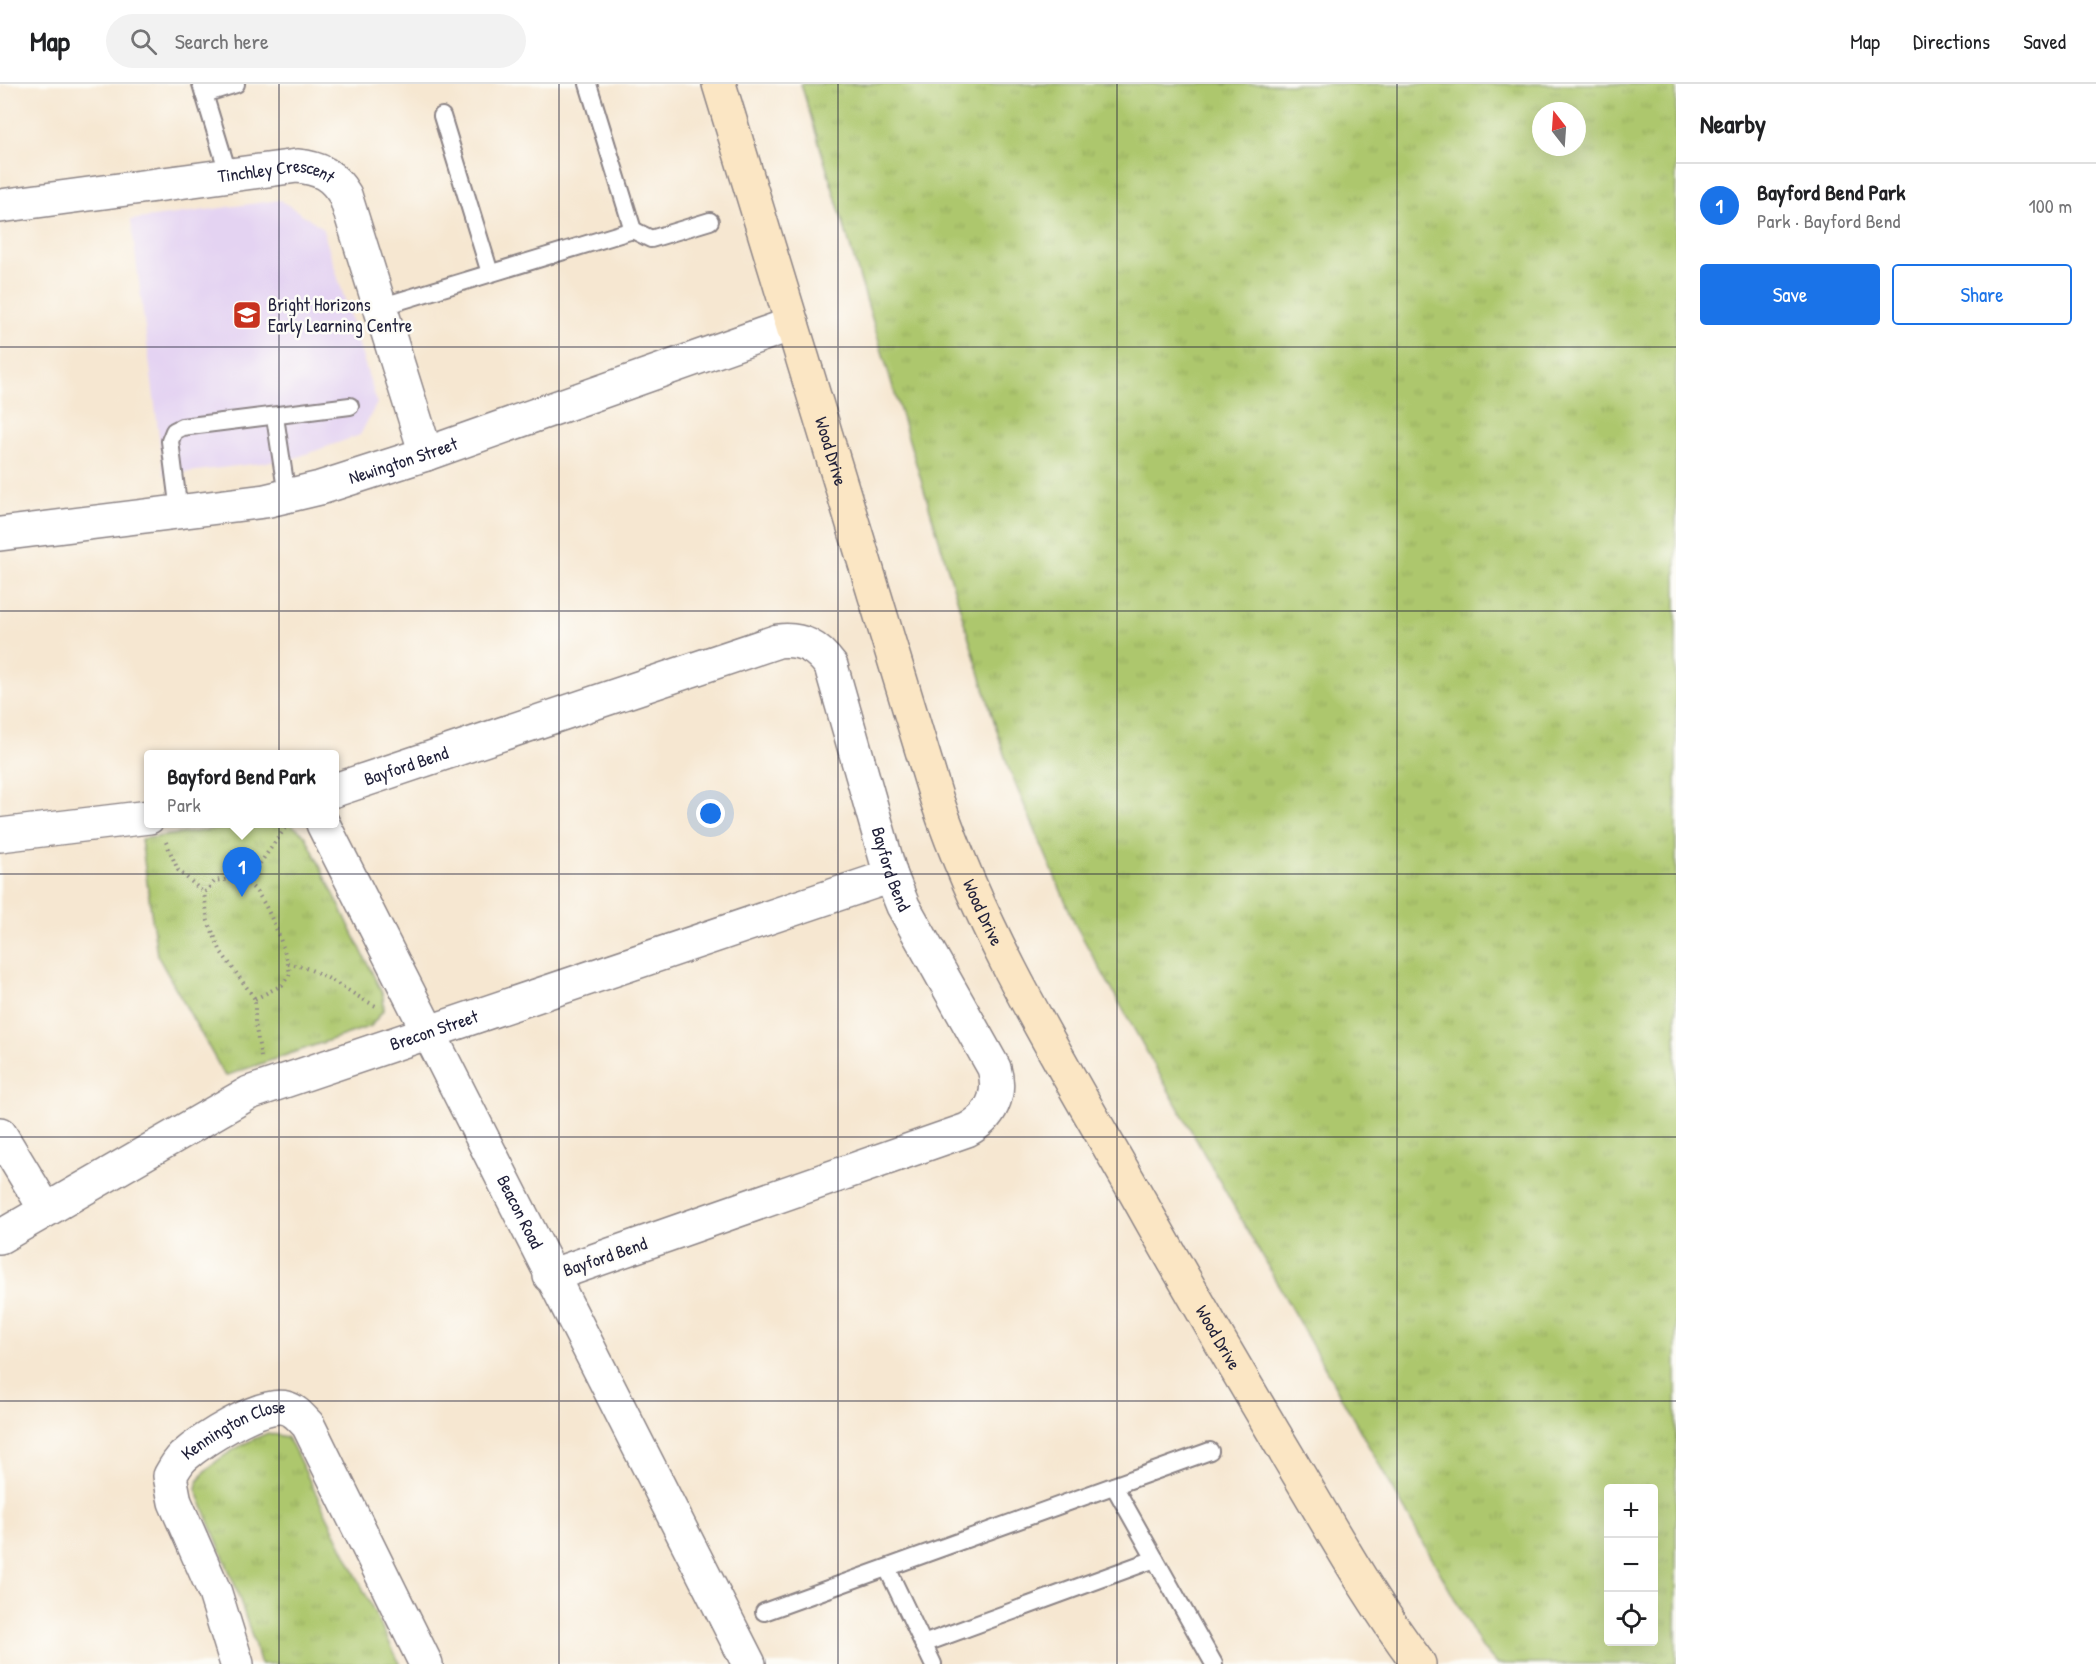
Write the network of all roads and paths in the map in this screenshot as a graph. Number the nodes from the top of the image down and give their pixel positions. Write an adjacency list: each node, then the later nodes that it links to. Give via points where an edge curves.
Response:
1 (236, 84): 4 (lane)
2 (588, 84): 9 (lane)
3 (719, 84): 12 (street, Wood Drive)
4 (202, 89): 6 (lane)
5 (442, 116): 10 (lane)
6 (229, 176): 7 (street, Tinchley Crescent); 11 (street, Tinchley Crescent, via 297,166 330,176 345,195)
7 (0, 206)
8 (710, 221): 9 (lane, via 651,238)
9 (633, 230): 10 (lane)
10 (490, 273): 11 (lane)
11 (380, 307): 15 (street, Tinchley Crescent)
12 (792, 324): 15 (street, Newington Street); 47 (street, Wood Drive, via 937,800 984,921 1207,1321 1380,1609)
13 (350, 406): 14 (lane)
14 (275, 417): 16 (lane); 17 (lane, via 174,431 170,441)
15 (426, 454): 16 (street, Newington Street)
16 (287, 496): 17 (street, Newington Street)
17 (179, 512): 18 (street, Newington Street)
18 (0, 534)
19 (339, 789): 25 (street, Bayford Bend, via 778,641 798,640 821,653 831,666)
20 (144, 828): 24 (street)
21 (157, 828): 27 (path, via 178,870)
22 (285, 828): 26 (path)
23 (325, 828): 30 (street, Beacon Road)
24 (0, 835)
25 (891, 876): 30 (street, Brecon Street); 35 (street, Bayford Bend, via 912,926 994,1068 996,1091 987,1115 967,1130)
26 (246, 883): 27 (path, via 223,879 215,881); 28 (path, via 258,893)
27 (204, 893): 29 (path, via 208,921 220,952)
28 (288, 964): 29 (path, via 290,974 282,985); 30 (path, via 306,966 363,1000)
29 (255, 999): 31 (path, via 258,1047)
30 (424, 1027): 31 (street, Brecon Street); 35 (street, Beacon Road)
31 (268, 1086): 33 (street, Brecon Street, via 233,1100)
32 (0, 1134): 33 (street)
33 (46, 1210): 34 (street, Brecon Street)
34 (0, 1237)
35 (550, 1276): 44 (street, Beacon Road)
36 (1210, 1451): 37 (lane)
37 (1114, 1486): 38 (lane); 39 (lane)
38 (1155, 1559): 41 (lane); 46 (lane)
39 (887, 1568): 40 (lane); 41 (lane)
40 (764, 1612)
41 (923, 1644): 45 (lane)
42 (237, 1664): 43 (street, Kennington Close, via 215,1593 175,1502 170,1476 184,1456 253,1413 285,1407 308,1425)
43 (426, 1664)
44 (748, 1664)
45 (933, 1664)
46 (1214, 1664)
47 (1419, 1664)

